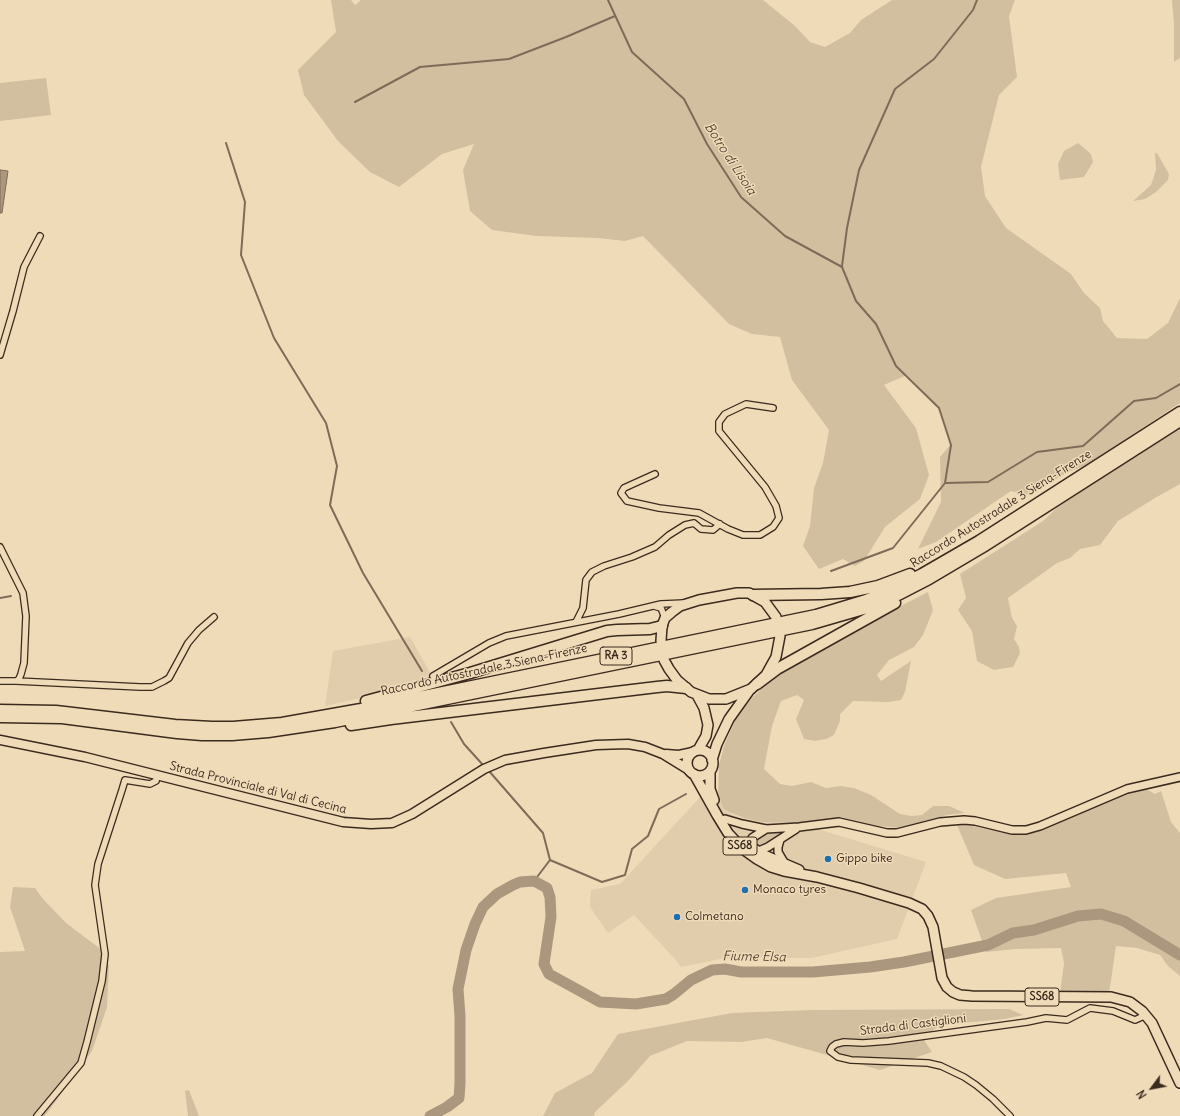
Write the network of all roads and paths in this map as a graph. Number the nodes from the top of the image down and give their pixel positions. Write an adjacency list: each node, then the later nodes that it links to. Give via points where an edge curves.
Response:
1 (40, 236): 2 (street, via 24,267)
2 (0, 355)
3 (773, 408): 9 (street, via 746,404 725,414 719,422 719,431 765,487 776,506 779,518 773,527 760,535 743,535)
4 (1180, 412): 7 (highway, Raccordo Autostradale 3 Siena-Firenze / RA 3)
5 (1180, 421): 8 (highway, Raccordo Autostradale 3 Siena-Firenze / RA 3)
6 (654, 474): 9 (street, via 624,488 621,494 627,501 699,513)
7 (1079, 476): 11 (highway, via 1060,482 947,554 891,581 865,590 837,594); 29 (highway, Raccordo Autostradale 3 Siena-Firenze / RA 3, via 979,541 916,577 866,600 816,615 282,723 233,728)
8 (1052, 503): 24 (highway, via 1042,516 951,573 777,669); 30 (highway, Raccordo Autostradale 3 Siena-Firenze / RA 3, via 923,582 874,606 832,619 335,722 272,732 232,735)
9 (720, 524): 16 (street, via 713,530 701,529 694,523 685,525 655,547 592,572 586,580 583,608)
10 (0, 547): 23 (street, via 23,593 26,616 24,663 20,679)
11 (753, 595): 12 (main road, via 737,593); 15 (main road, via 768,606)
12 (689, 603): 13 (street, via 670,602); 17 (main road, via 676,609)
13 (654, 606): 16 (street); 17 (street, via 661,608)
14 (214, 617): 23 (street, via 188,643 169,678 152,686)
15 (776, 617)
16 (576, 622): 21 (street, via 496,639)
17 (664, 622): 19 (main road); 29 (highway, via 650,629 607,631 470,673 338,708 231,723 133,715)
18 (780, 636): 24 (main road, via 773,663 766,675)
19 (660, 641)
20 (664, 660): 25 (main road, via 674,676)
21 (433, 676)
22 (0, 681): 23 (street)
23 (16, 681)
24 (754, 686): 26 (main road, via 726,699); 34 (main road, via 729,719)
25 (686, 688): 26 (main road); 30 (highway, via 657,687 391,719 254,739 204,740)
26 (696, 695): 32 (main road, via 706,712 708,725 706,736)
27 (0, 710): 29 (highway, Raccordo Autostradale 3 Siena-Firenze / RA 3, via 56,711)
28 (0, 717): 30 (highway, Raccordo Autostradale 3 Siena-Firenze / RA 3, via 62,718)
29 (117, 718)
30 (177, 733)
31 (0, 740): 37 (main road, Strada Provinciale di Val di Cecina, via 85,757)
32 (695, 751): 33 (main road, Strada Provinciale di Val di Cecina, via 679,755); 34 (main road, via 705,751); 36 (main road, via 688,758 687,766)
33 (663, 754): 36 (main road, Strada Provinciale di Val di Cecina); 37 (main road, Strada Provinciale di Val di Cecina, via 641,746 613,743 505,760 484,769 412,814 392,823 371,824 343,822)
34 (712, 760): 35 (main road, SS68)
35 (710, 771): 36 (main road, via 702,775); 39 (main road, SS68, via 712,795)
36 (691, 772): 39 (main road, SS68)
37 (157, 776): 47 (street, via 156,781 150,784 125,780 98,864 95,885 105,954 102,981 87,1042 81,1063)
38 (1180, 778): 40 (street, via 1127,789 1026,830 1012,830 967,820 942,822 899,833 842,822)
39 (723, 821): 41 (street); 43 (main road, SS68); 44 (main road, SS68, via 743,849 763,863)
40 (799, 827): 41 (street); 42 (street)
41 (766, 829): 43 (street, via 754,837)
42 (780, 840): 43 (street); 44 (street, via 778,852)
43 (753, 850): 44 (main road, SS68)
44 (781, 867): 45 (main road, SS68, via 915,905 926,913 933,927 941,977 949,989 960,995 1113,997 1132,1003)
45 (1146, 1015): 46 (main road, SS68, via 1156,1030); 48 (street, Strada di Castiglioni, via 1135,1020 1113,1011 1086,1009 1063,1020 1046,1018 909,1039 844,1042 836,1044 830,1051 838,1057 851,1060 928,1063 941,1066 976,1085)
46 (1180, 1083)
47 (37, 1116)
48 (1010, 1116)

